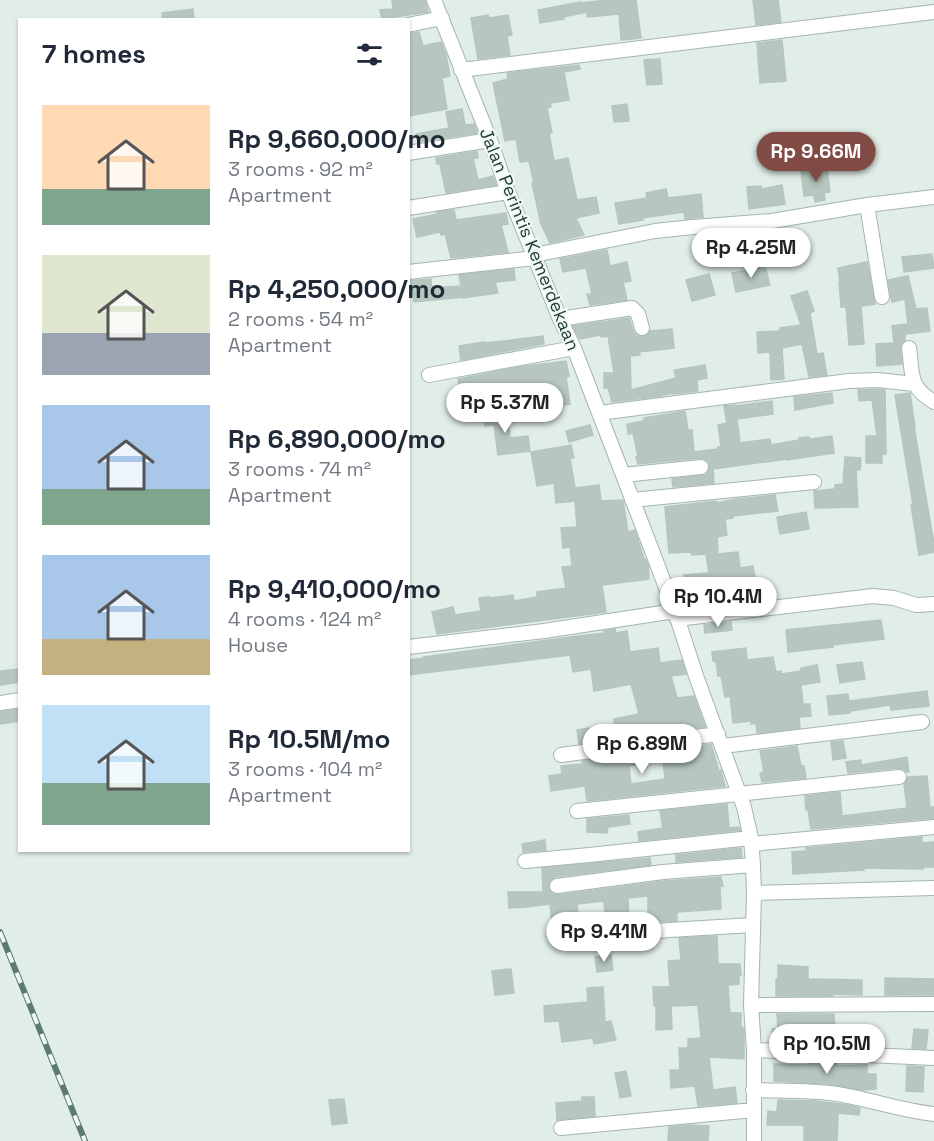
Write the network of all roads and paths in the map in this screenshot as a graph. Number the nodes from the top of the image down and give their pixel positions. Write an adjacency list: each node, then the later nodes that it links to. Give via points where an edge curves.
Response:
1 (434, 0): 3 (street, Jalan Perintis Kemerdekaan)
2 (934, 12): 5 (street)
3 (442, 18): 4 (street); 5 (street, Jalan Perintis Kemerdekaan)
4 (410, 25)
5 (461, 70): 6 (street, Jalan Perintis Kemerdekaan)
6 (490, 140): 7 (street); 8 (street, Jalan Perintis Kemerdekaan)
7 (410, 153)
8 (507, 192): 11 (street); 12 (street, Jalan Perintis Kemerdekaan)
9 (934, 197): 10 (street)
10 (867, 205): 12 (street, via 772,221 655,231); 14 (street)
11 (410, 208)
12 (535, 257): 13 (street); 15 (street, Jalan Perintis Kemerdekaan)
13 (410, 272)
14 (882, 297)
15 (560, 319): 16 (street, via 632,308); 17 (street, Jalan Perintis Kemerdekaan)
16 (642, 328)
17 (574, 348): 19 (street); 22 (street, Jalan Perintis Kemerdekaan)
18 (909, 348): 20 (street)
19 (429, 375)
20 (914, 384): 21 (street); 22 (street, via 849,381)
21 (934, 402)
22 (598, 413): 24 (street, Jalan Perintis Kemerdekaan)
23 (701, 467): 24 (street)
24 (623, 475): 26 (street, Jalan Perintis Kemerdekaan)
25 (814, 482): 26 (street)
26 (632, 500): 28 (street, Jalan Perintis Kemerdekaan)
27 (934, 604): 28 (street, via 916,605 873,596)
28 (676, 615): 29 (street); 33 (street, Jalan Perintis Kemerdekaan)
29 (410, 646)
30 (18, 700): 31 (street)
31 (0, 703)
32 (922, 722): 33 (street)
33 (720, 740): 34 (street); 36 (street, Jalan Perintis Kemerdekaan)
34 (561, 755)
35 (899, 777): 36 (street)
36 (739, 794): 37 (street); 39 (street, Jalan Perintis Kemerdekaan)
37 (577, 810)
38 (934, 827): 39 (street)
39 (751, 841): 40 (street); 41 (street, Jalan Perintis Kemerdekaan)
40 (525, 861)
41 (753, 865): 42 (street); 44 (street, Jalan Perintis Kemerdekaan)
42 (557, 886)
43 (934, 888): 44 (street)
44 (754, 893): 45 (street, Jalan Perintis Kemerdekaan)
45 (753, 925): 46 (street); 48 (street, Jalan Perintis Kemerdekaan)
46 (583, 939)
47 (934, 1004): 48 (street)
48 (751, 1005): 49 (street, Jalan Perintis Kemerdekaan)
49 (754, 1050): 50 (street); 51 (street, Jalan Perintis Kemerdekaan)
50 (934, 1058)
51 (753, 1090): 52 (street, Jalan Perintis Kemerdekaan); 53 (street, via 834,1094)
52 (753, 1110): 54 (street); 55 (street, Jalan Perintis Kemerdekaan)
53 (934, 1114)
54 (561, 1128)
55 (754, 1141)

